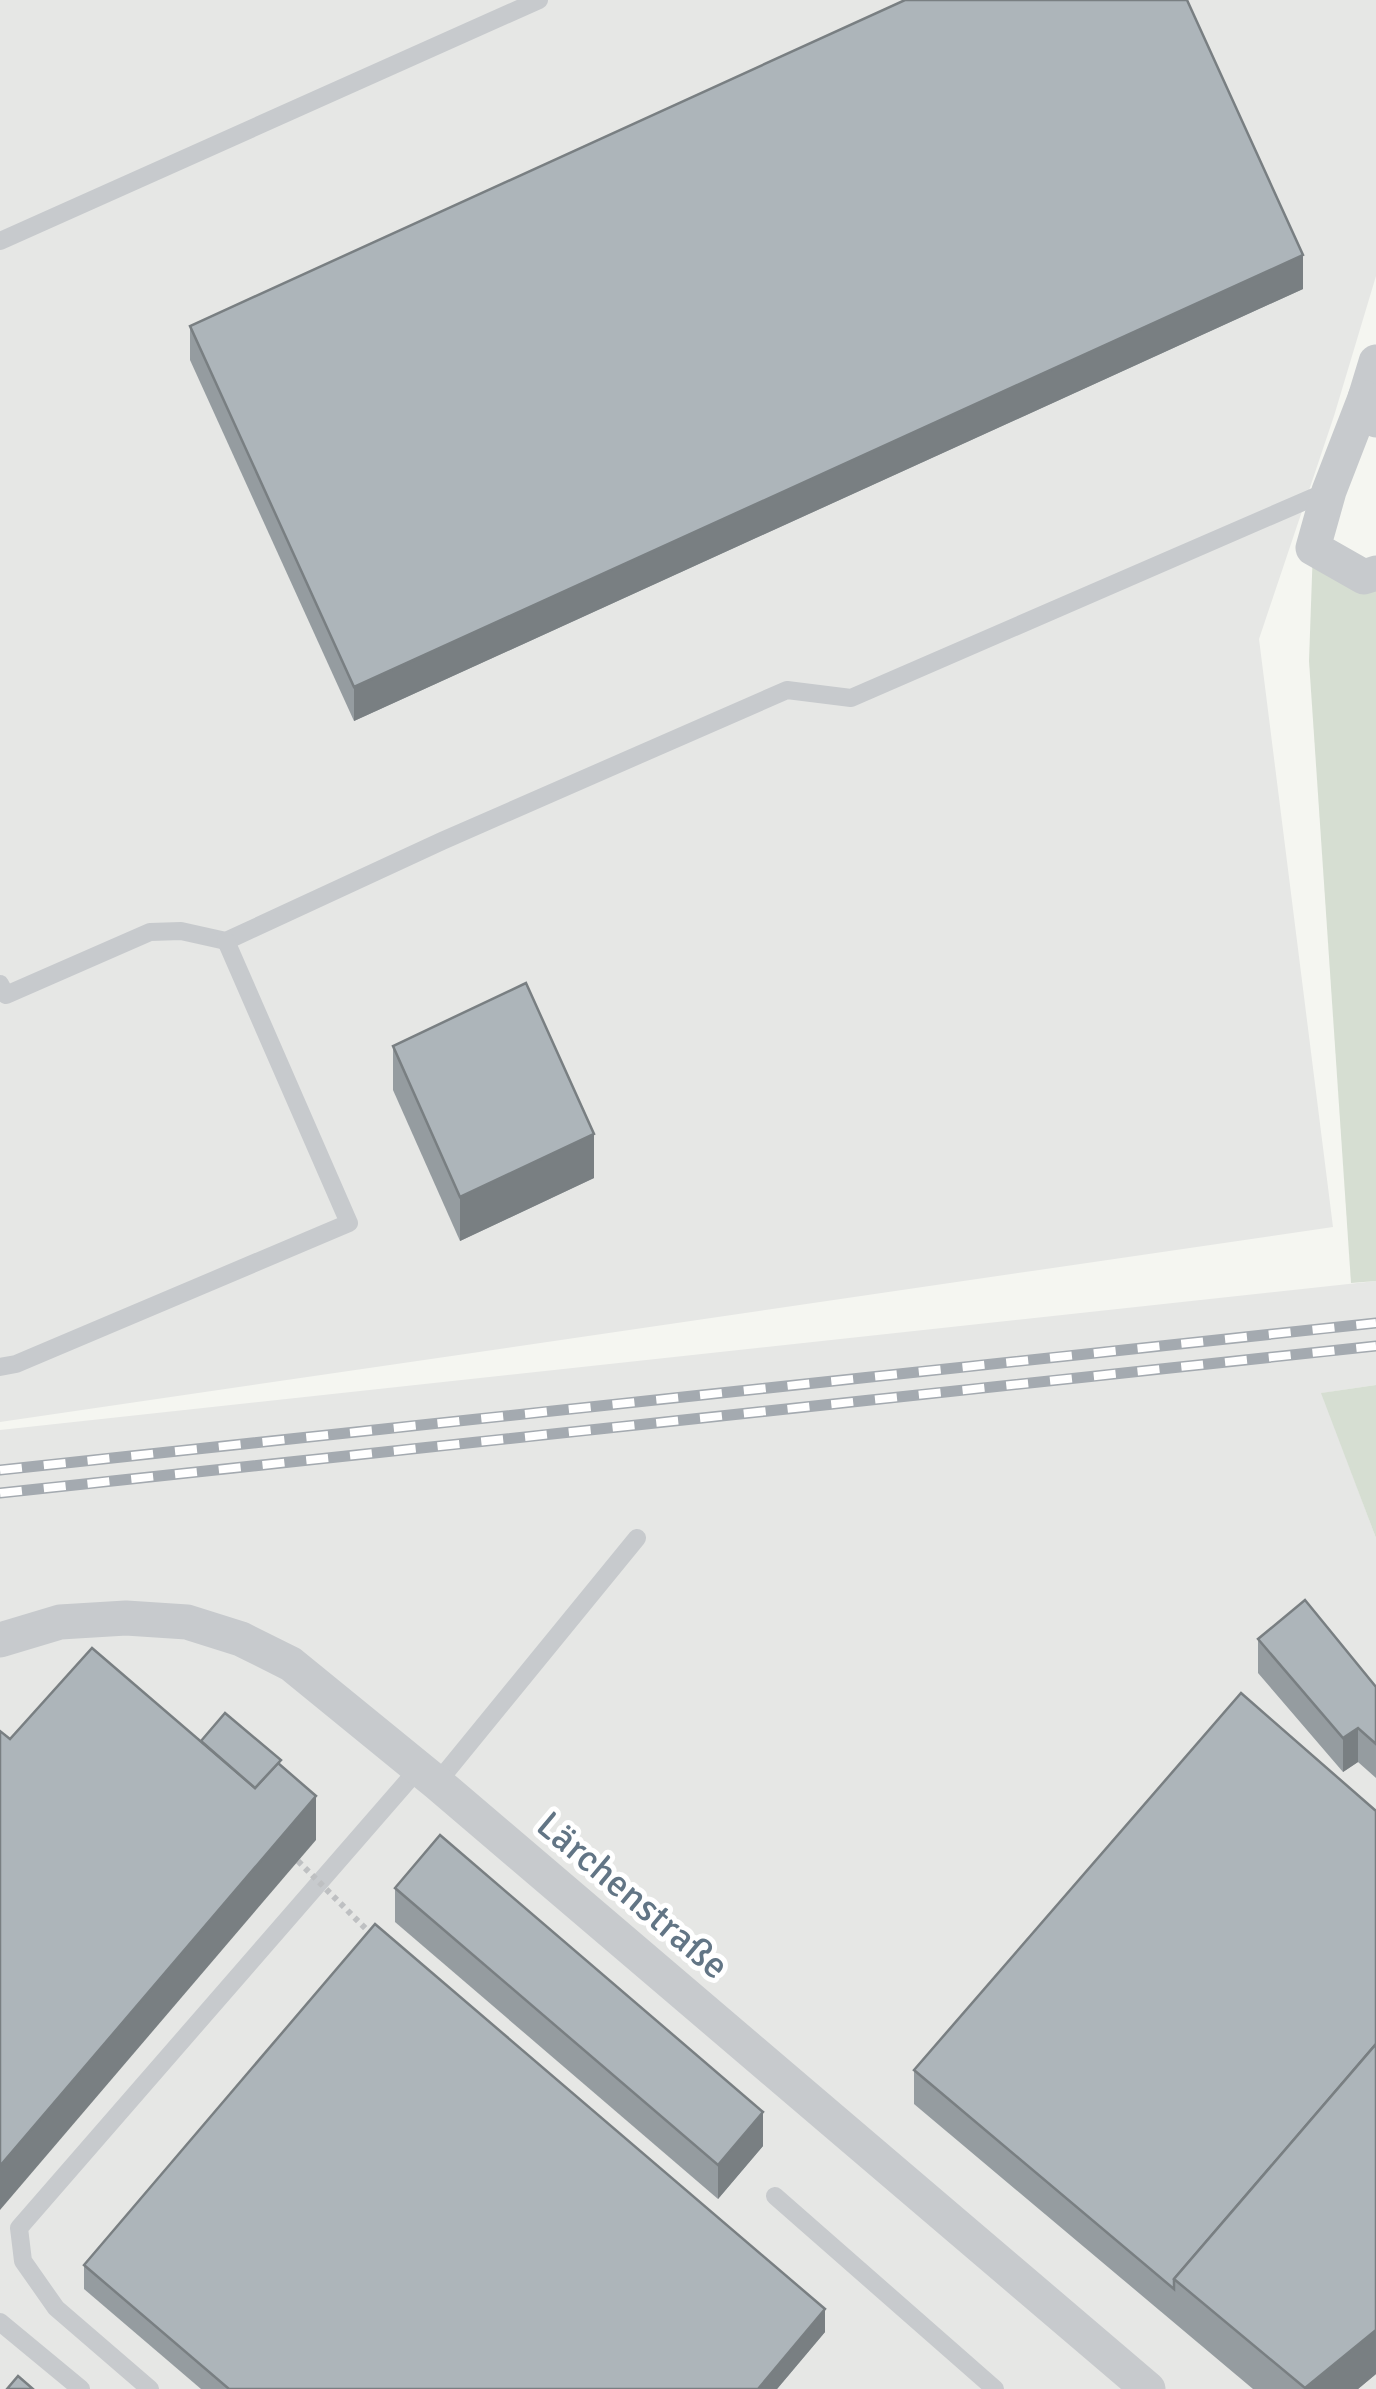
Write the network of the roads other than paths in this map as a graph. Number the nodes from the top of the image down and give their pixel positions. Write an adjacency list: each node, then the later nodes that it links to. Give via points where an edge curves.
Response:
1 (539, 0): 2 (lane)
2 (0, 241)
3 (1376, 362): 4 (street)
4 (1370, 409): 5 (street)
5 (1329, 491): 6 (street, via 1313,548 1364,577); 7 (lane, via 851,698 787,690)
6 (1376, 574)
7 (226, 941): 8 (lane, via 150,932 6,995); 9 (lane, via 349,1223)
8 (0, 984)
9 (0, 1367)
10 (637, 1538): 12 (lane)
11 (0, 1640): 12 (street, Lärchenstraße, via 60,1622 126,1618 187,1622 241,1639 291,1664)
12 (428, 1776): 16 (lane, via 19,2228 23,2262 56,2308); 18 (street, Lärchenstraße)
13 (776, 2196): 17 (lane)
14 (0, 2322): 15 (lane)
15 (81, 2389)
16 (150, 2389)
17 (995, 2389)
18 (1148, 2389)

